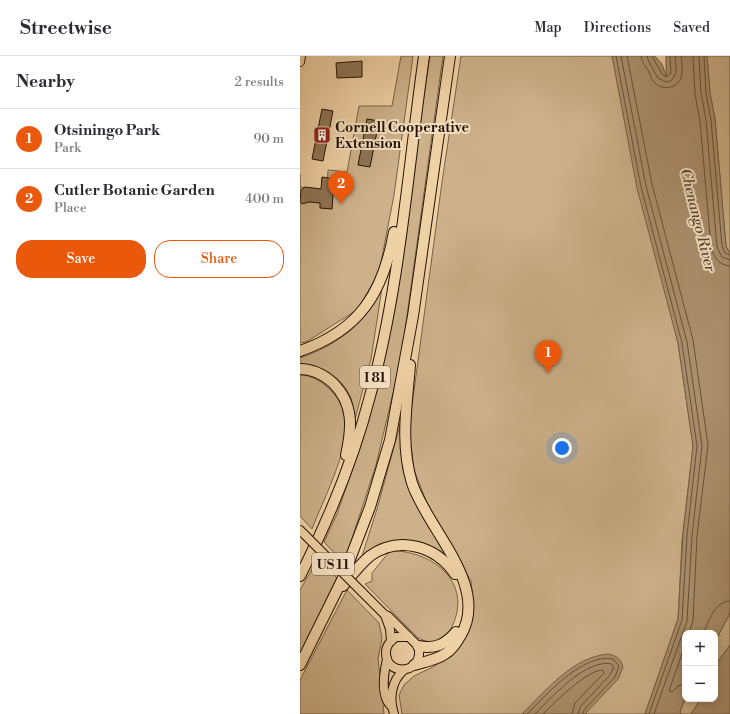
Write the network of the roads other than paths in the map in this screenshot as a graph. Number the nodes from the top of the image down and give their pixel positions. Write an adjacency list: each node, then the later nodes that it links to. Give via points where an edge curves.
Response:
1 (301, 56): 4 (main road)
2 (424, 56): 5 (highway, I 81)
3 (450, 56): 6 (highway, I 81)
4 (300, 62)
5 (409, 166): 7 (highway, via 389,253 380,284 372,298 352,323 318,345); 9 (highway, I 81, via 384,338 361,429)
6 (413, 316): 12 (highway, I 81, via 384,461 370,507); 18 (highway, via 405,437 408,466 423,507 462,575 468,598 466,624 457,641 447,653)
7 (300, 351)
8 (300, 369): 9 (highway, via 312,370 326,377 338,388 348,407 350,431)
9 (338, 490): 11 (highway, I 81)
10 (302, 532): 13 (main road, US 11, bridge)
11 (300, 576)
12 (332, 601): 16 (highway, via 364,561 378,551 405,545 434,553 450,567 459,583 463,597 461,620 456,632 444,644 434,647); 19 (highway, I 81)
13 (385, 615): 14 (main road, US 11); 15 (main road, US 11)
14 (409, 637): 15 (main road, via 399,636); 16 (main road, US 11)
15 (391, 641): 17 (main road, US 11, via 386,650)
16 (418, 646): 18 (main road, via 419,657)
17 (387, 659): 20 (main road, via 394,668); 21 (main road, US 11, via 385,688 388,704)
18 (414, 665): 20 (main road, US 11)
19 (300, 666)
20 (404, 670): 21 (main road, US 11, via 393,684)
21 (393, 710)

